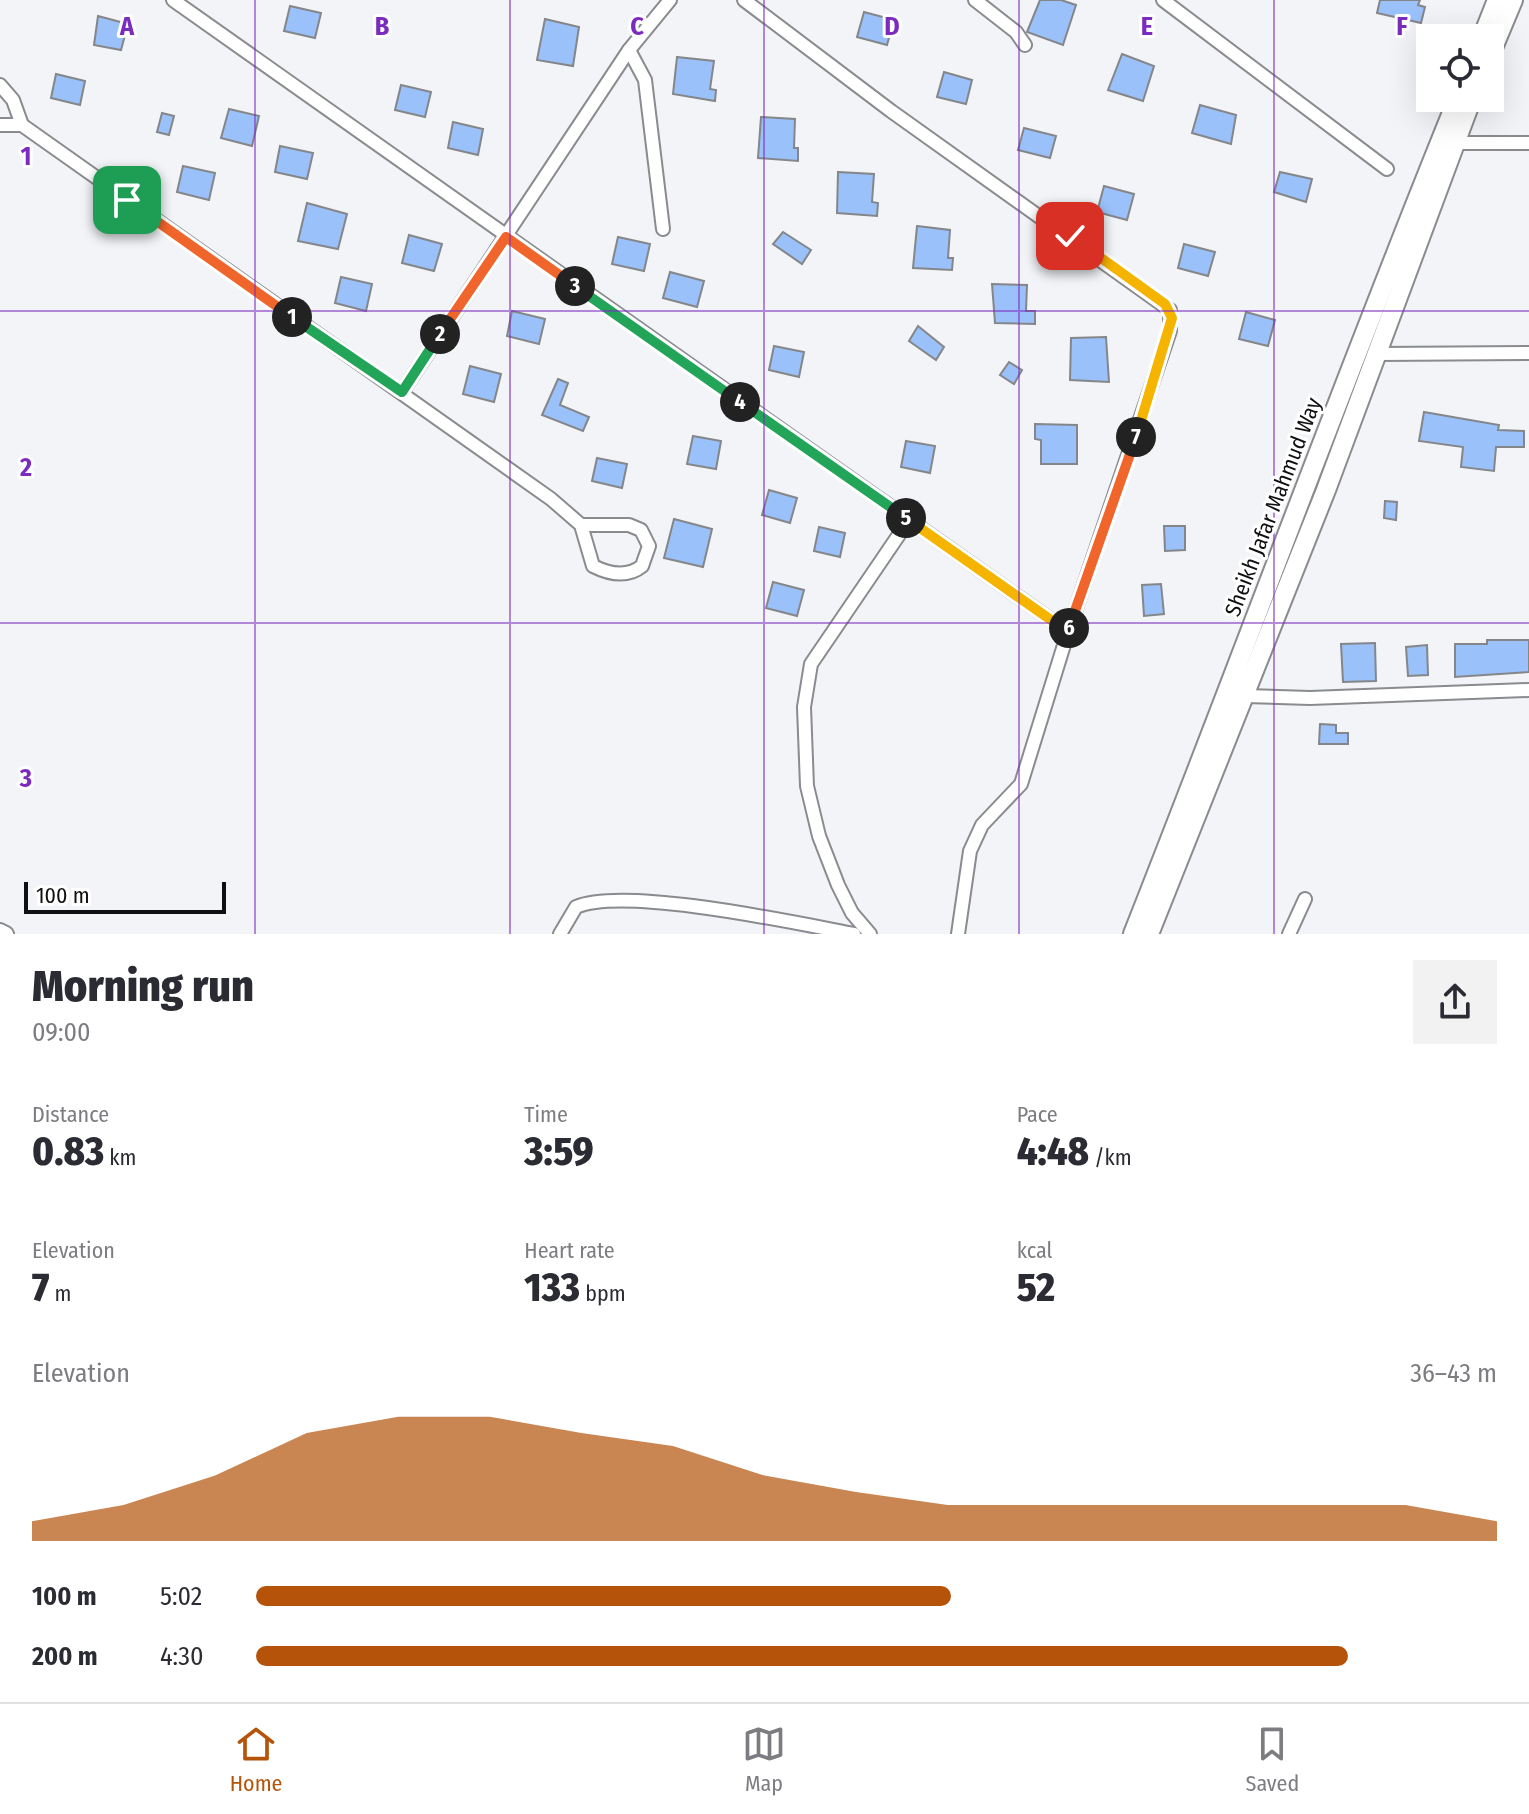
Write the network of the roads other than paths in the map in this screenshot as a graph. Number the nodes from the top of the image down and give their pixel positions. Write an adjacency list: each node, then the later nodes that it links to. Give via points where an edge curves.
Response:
1 (173, 0): 21 (street)
2 (744, 0): 27 (street, via 1170,310 1170,331)
3 (975, 0): 10 (street)
4 (1163, 0): 19 (street)
5 (1497, 0): 8 (main road)
6 (1513, 0): 9 (main road)
7 (661, 3): 11 (street)
8 (1488, 24)
9 (1503, 24)
10 (1025, 45)
11 (629, 50): 20 (street, via 645,80); 21 (street)
12 (0, 85): 16 (street, via 8,91)
13 (1452, 112): 37 (main road, Sheikh Jafar Mahmud Way)
14 (1466, 112): 17 (main road, Sheikh Jafar Mahmud Way)
15 (0, 125): 16 (street)
16 (22, 125): 24 (street)
17 (1454, 143): 18 (street); 23 (main road, Sheikh Jafar Mahmud Way)
18 (1529, 143)
19 (1387, 169)
20 (663, 229)
21 (506, 237): 24 (street); 25 (street)
22 (1529, 353): 23 (street)
23 (1378, 354): 29 (main road, Sheikh Jafar Mahmud Way)
24 (402, 392): 26 (street)
25 (909, 520): 27 (street); 35 (street, via 811,664 804,707 807,786 819,836 852,913)
26 (581, 525): 26 (street, via 593,566 624,574 642,566 649,546 641,530 621,524)
27 (1068, 632): 36 (street, via 1021,784 982,825 970,851)
28 (1529, 690): 29 (street)
29 (1245, 696): 38 (main road, Sheikh Jafar Mahmud Way)
30 (1305, 899): 39 (street)
31 (0, 931): 32 (street)
32 (6, 934)
33 (560, 934): 34 (street, via 576,907 609,900 690,906)
34 (854, 934)
35 (870, 934)
36 (958, 934)
37 (1133, 934)
38 (1149, 934)
39 (1289, 934)

